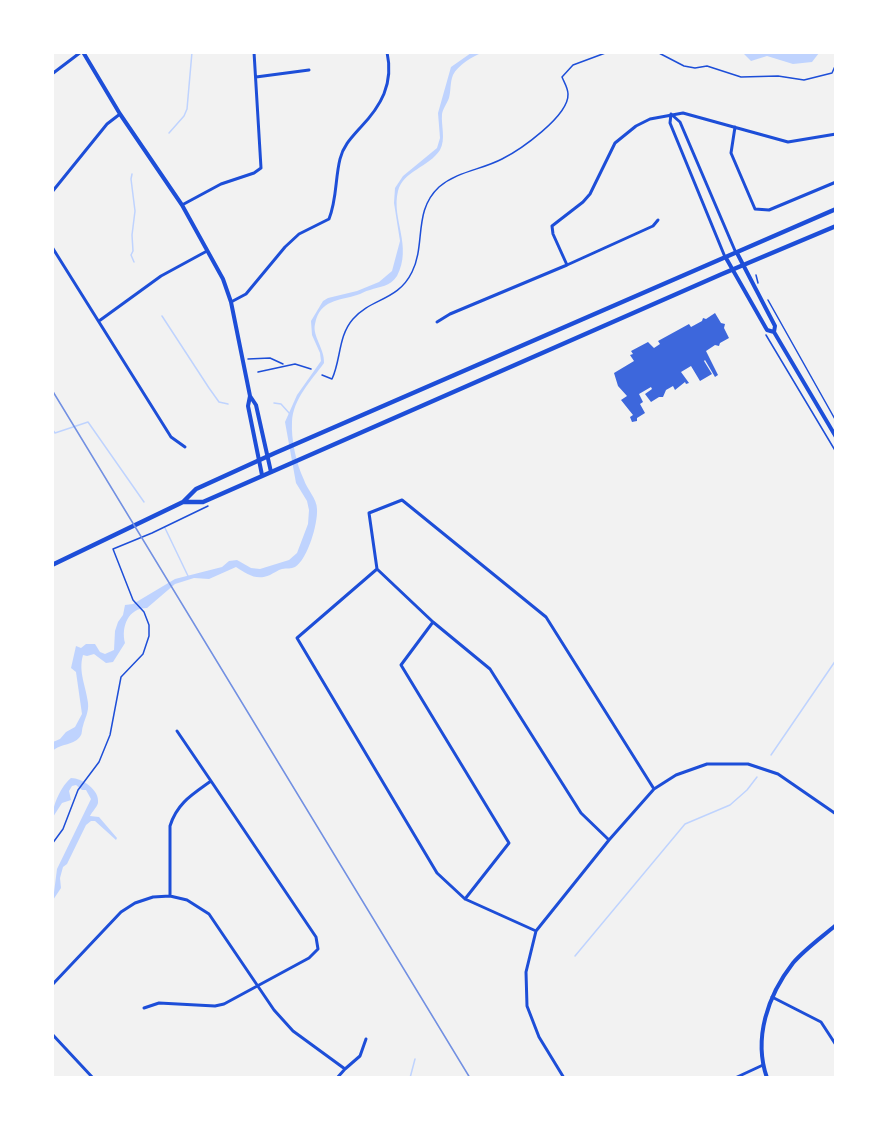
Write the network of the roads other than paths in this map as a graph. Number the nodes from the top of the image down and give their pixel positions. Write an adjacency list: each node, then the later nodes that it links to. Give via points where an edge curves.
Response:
1 (82, 52): 5 (street); 7 (street)
2 (254, 52): 6 (street)
3 (387, 52): 24 (street, via 387,91 340,158 335,204 329,219 299,234 246,294)
4 (309, 70): 6 (street)
5 (52, 74)
6 (256, 77): 13 (street, via 261,168)
7 (120, 114): 12 (street, via 107,124); 13 (street)
8 (671, 114): 9 (street, via 683,112); 19 (street, via 680,122); 20 (street, via 670,123); 21 (street, via 650,119 620,139 590,194 552,226)
9 (735, 127): 10 (street, via 788,142); 11 (street, via 731,153 755,209 769,210)
10 (835, 134)
11 (836, 182)
12 (52, 192)
13 (182, 205): 18 (street)
14 (836, 209): 19 (main road)
15 (658, 220): 21 (street, via 653,226)
16 (836, 226): 22 (main road)
17 (52, 247): 25 (street)
18 (207, 251): 24 (street, via 224,279); 25 (street, via 161,276)
19 (736, 253): 20 (main road); 22 (street)
20 (726, 258): 23 (street); 31 (main road)
21 (567, 265): 26 (street)
22 (743, 266): 23 (main road); 27 (street, via 775,326)
23 (732, 270): 27 (street, via 767,330); 33 (main road)
24 (231, 302): 28 (street)
25 (99, 321): 30 (street, via 171,437)
26 (436, 321)
27 (774, 332): 29 (street)
28 (250, 396): 31 (street, via 256,405); 32 (street, via 248,406)
29 (836, 437)
30 (185, 447)
31 (268, 456): 32 (main road); 33 (street)
32 (259, 460): 34 (street); 35 (main road, via 196,489)
33 (271, 472): 34 (main road)
34 (262, 475): 35 (main road, via 203,502)
35 (183, 502): 36 (main road)
36 (52, 565)
37 (377, 569): 38 (street); 41 (street, via 369,513 402,500 546,616); 45 (street, via 297,638 437,873)
38 (433, 622): 43 (street, via 490,669 580,813); 45 (street, via 401,665 509,843)
39 (177, 731): 40 (street)
40 (211, 781): 44 (street, via 186,798 173,817); 49 (street, via 319,943 309,958)
41 (654, 789): 42 (street, via 676,775 707,764 748,764 778,774); 43 (street)
42 (836, 814)
43 (609, 840): 47 (street)
44 (170, 896): 48 (street, via 153,897 121,912); 49 (street, via 188,900 209,914)
45 (465, 899): 47 (street)
46 (836, 925): 50 (street, via 794,963)
47 (536, 931): 59 (street, via 525,972 527,1006 539,1036)
48 (52, 986)
49 (258, 986): 51 (street, via 215,1006 159,1003); 56 (street, via 293,1031)
50 (772, 997): 54 (street, via 821,1022); 55 (street, via 761,1036)
51 (144, 1008)
52 (52, 1034): 57 (street)
53 (366, 1039): 56 (street, via 360,1056)
54 (836, 1045)
55 (763, 1065): 60 (street); 61 (street)
56 (345, 1069): 58 (street)
57 (93, 1077)
58 (337, 1077)
59 (564, 1077)
60 (735, 1077)
61 (767, 1077)

